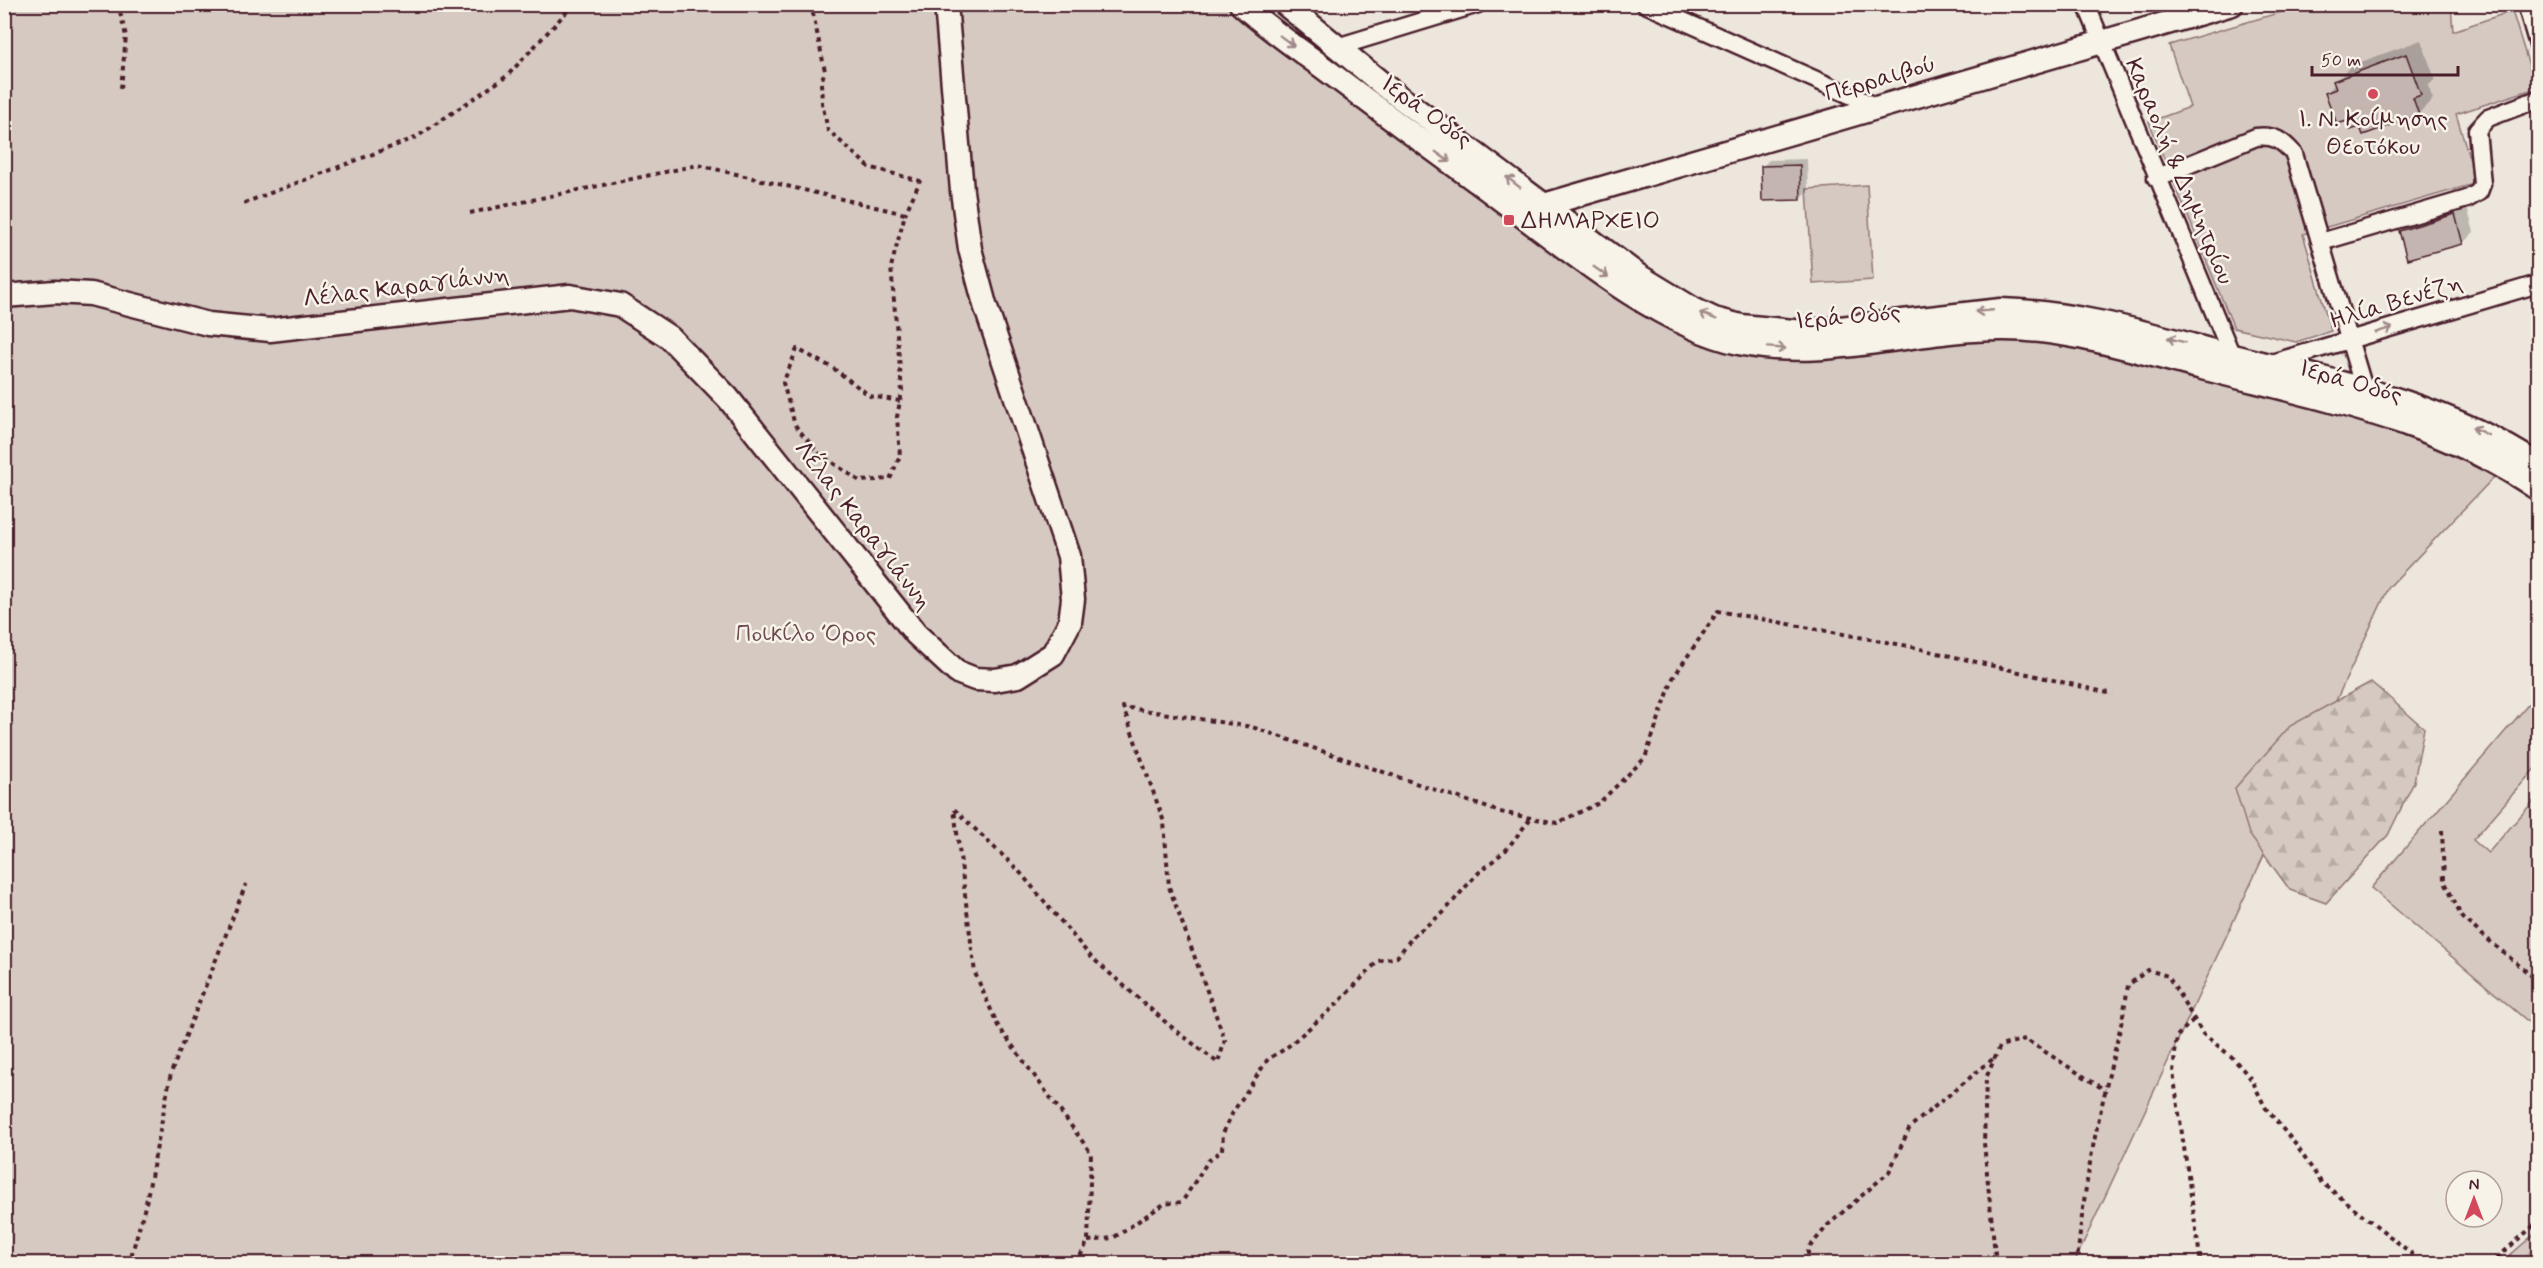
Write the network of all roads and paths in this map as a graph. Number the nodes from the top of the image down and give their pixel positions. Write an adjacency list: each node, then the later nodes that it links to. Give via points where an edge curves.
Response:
1 (118, 4): 15 (path, via 126,36)
2 (574, 4): 19 (path, via 507,76 415,138)
3 (811, 4): 22 (path, via 825,71 822,103 828,130 869,167 920,181)
4 (946, 4): 25 (main road, Λέλας Καραγιάννη, via 970,249 1069,556 1072,576 1070,622 1053,654 1018,676 975,680 957,672 916,634 728,398 669,337 620,305 570,296 270,330 208,324 91,294)
5 (1241, 4): 32 (main road, Ιερά Οδός, one-way to 32, via 1377,109 1630,292 1711,335 1740,344 1803,350 1992,329 2052,332 2362,410 2442,435 2496,461)
6 (1285, 4): 14 (main road, Ιερά Οδός)
7 (1478, 4): 14 (street)
8 (1645, 4): 17 (street)
9 (2086, 4): 12 (street, Καραολή & Δημητρίου)
10 (2232, 4): 12 (main road, Περραιβού)
11 (2526, 4): 13 (street)
12 (2099, 42): 17 (main road, Περραιβού); 18 (street, Καραολή & Δημητρίου)
13 (2538, 45)
14 (1337, 47): 20 (main road, Ιερά Οδός, one-way to 14)
15 (121, 88)
16 (2538, 99): 23 (street, via 2488,118 2477,130 2482,184 2479,192)
17 (1877, 107): 20 (main road, Περραιβού)
18 (2156, 178): 23 (street, via 2270,136 2284,142 2294,154); 27 (street, Καραολή & Δημητρίου)
19 (244, 203)
20 (1544, 205): 27 (main road, Ιερά Οδός, one-way to 20, via 2100,322 2028,310 1981,311 1804,332 1741,326 1714,319 1664,293)
21 (470, 213): 22 (path, via 698,165)
22 (905, 214): 30 (path, via 891,267)
23 (2321, 242): 26 (street)
24 (2538, 284): 26 (street, Ηλία Βενέζη, one-way to 24)
25 (4, 296)
26 (2350, 340): 28 (street, Ηλία Βενέζη); 29 (street)
27 (2232, 356): 28 (main road, Ιερά Οδός)
28 (2268, 364): 29 (main road, Ιερά Οδός)
29 (2364, 389): 31 (main road, Ιερά Οδός, one-way to 29, via 2447,416)
30 (900, 401): 30 (path, via 900,456 890,479 860,481 818,453 795,425 783,383 797,349 833,368 870,396)
31 (2538, 465)
32 (2538, 489)
33 (2113, 694): 34 (path, via 1908,646 1718,611 1673,678 1645,758 1599,803 1557,823)
34 (1531, 818): 42 (path, via 1506,850 1476,875 1443,914 1414,935 1397,957 1378,961 1336,1005 1268,1059 1228,1123 1222,1150 1208,1161 1182,1202 1164,1204 1113,1238); 42 (path, via 1500,812 1252,727 1123,707 1164,822 1169,887 1225,1040 1218,1063 1090,957 1018,870 954,808 975,973 998,1026 1090,1153)
35 (2442, 830): 37 (path, via 2444,880 2462,918)
36 (246, 884): 43 (path, via 171,1073 146,1203)
37 (2538, 981)
38 (2193, 1020): 40 (path, via 2168,976 2148,970 2128,985 2123,1028); 48 (path, via 2177,1036 2173,1072); 49 (path, via 2252,1080 2265,1107 2321,1182 2411,1253)
39 (1995, 1057): 40 (path, via 2000,1046 2025,1039); 45 (path, via 1910,1127 1889,1172 1828,1225 1808,1250); 46 (path, via 1986,1078 1984,1143)
40 (2105, 1090): 47 (path, via 2083,1196)
41 (2538, 1222): 50 (path)
42 (1088, 1241): 44 (path)
43 (129, 1263)
44 (1076, 1263)
45 (1808, 1263)
46 (1996, 1263)
47 (2077, 1263)
48 (2201, 1263)
49 (2414, 1263)
50 (2490, 1263)

